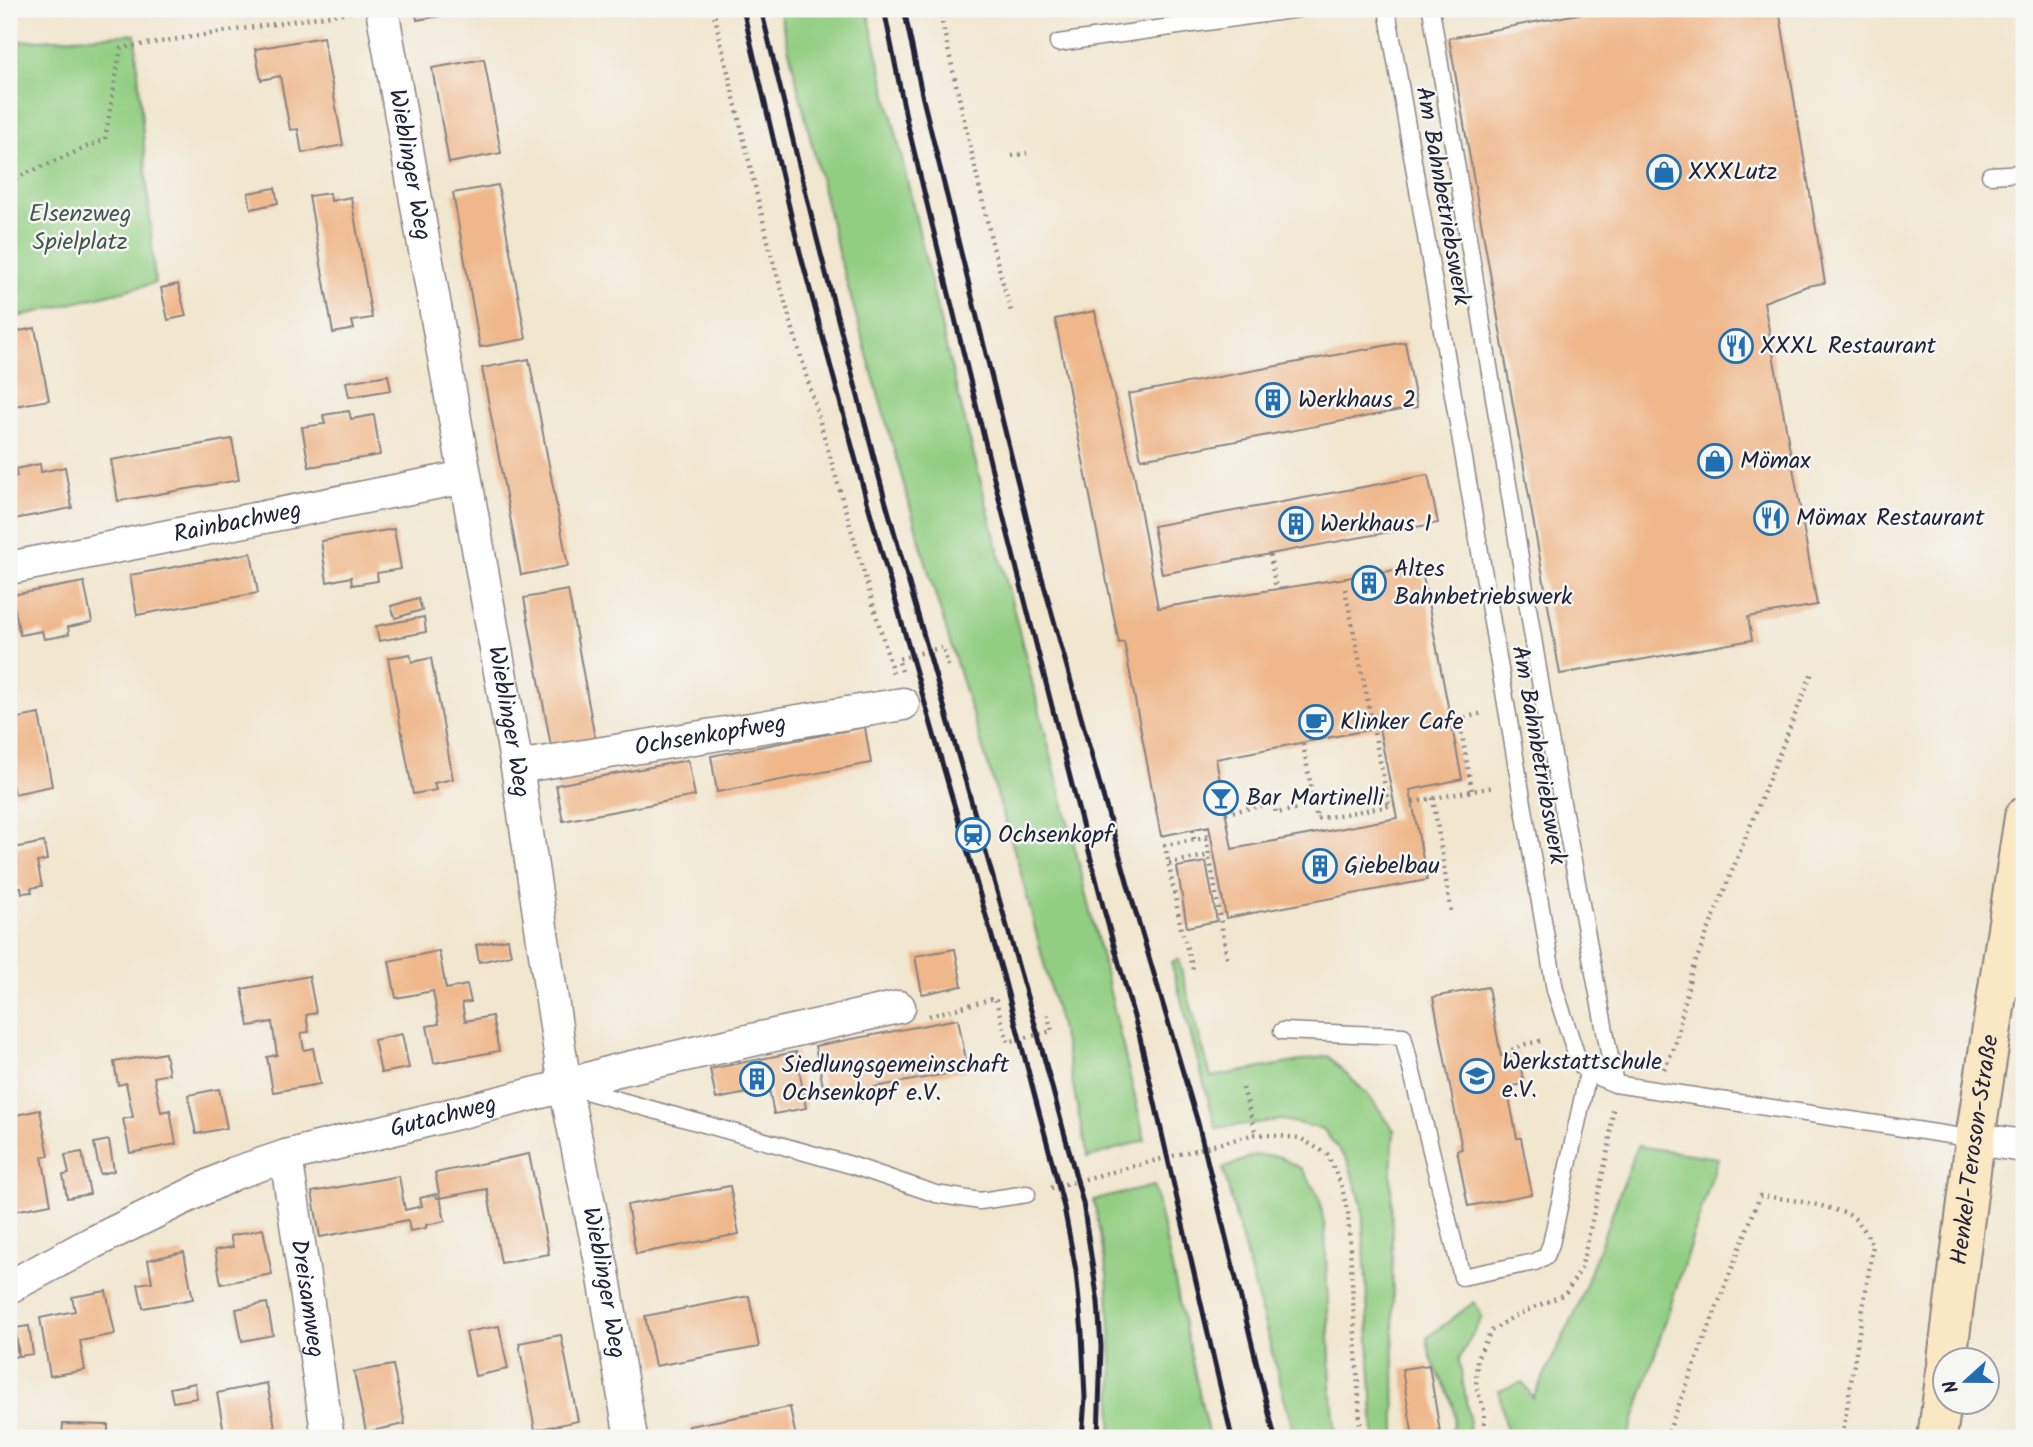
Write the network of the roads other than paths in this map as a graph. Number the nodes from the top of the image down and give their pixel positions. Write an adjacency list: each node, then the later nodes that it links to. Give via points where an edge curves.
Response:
1 (1298, 9): 5 (lane)
2 (1387, 9): 15 (lane, Am Bahnbetriebswerk, via 1555,990 1579,1063)
3 (1431, 9): 16 (lane, via 1546,718)
4 (370, 10): 8 (street, Wieblinger Weg)
5 (1058, 43)
6 (2024, 173): 7 (lane)
7 (1990, 176)
8 (465, 477): 9 (street, Rainbachweg); 11 (street, Wieblinger Weg)
9 (9, 568)
10 (903, 704): 11 (street, Ochsenkopfweg)
11 (517, 767): 17 (street, Wieblinger Weg)
12 (2024, 817): 18 (street, Henkel-Teroson-Straße)
13 (899, 1007): 17 (street, Gutachweg)
14 (1282, 1031): 15 (lane, via 1403,1036 1462,1277 1546,1256)
15 (1588, 1073): 16 (lane)
16 (1615, 1084): 18 (lane)
17 (565, 1086): 20 (street, Gutachweg); 21 (lane, via 851,1165 936,1194 980,1201); 26 (street, Wieblinger Weg)
18 (1975, 1139): 19 (street); 23 (street, Henkel-Teroson-Straße)
19 (2024, 1146)
20 (286, 1156): 22 (street, Gutachweg, via 235,1173); 25 (street, Dreisamweg)
21 (1027, 1194)
22 (9, 1287)
23 (1949, 1346)
24 (1940, 1416): 27 (street)
25 (328, 1438)
26 (631, 1438)
27 (1937, 1438)

